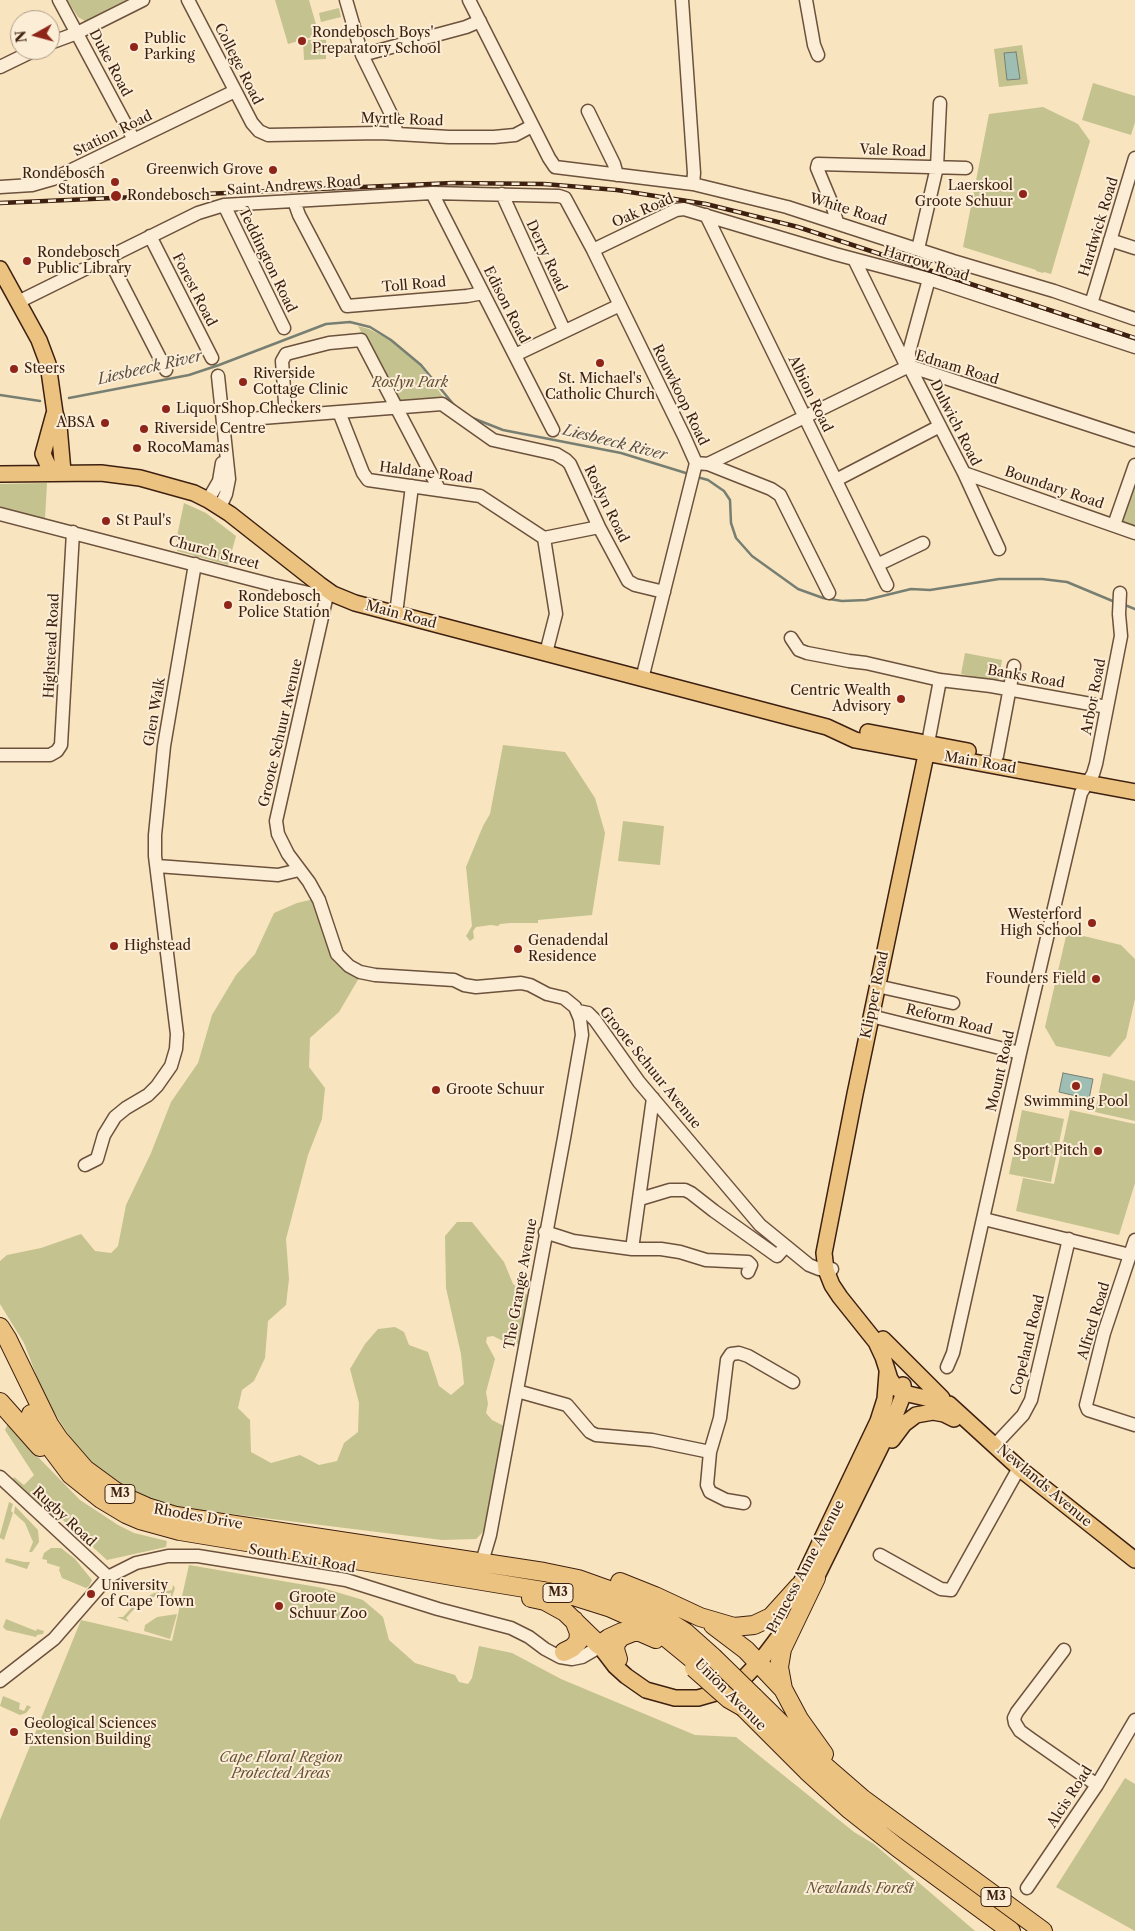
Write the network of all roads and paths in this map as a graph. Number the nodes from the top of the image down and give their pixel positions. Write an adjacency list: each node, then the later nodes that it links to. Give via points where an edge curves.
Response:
1 (58, 0): 9 (street, Duke Road)
2 (143, 0): 9 (street)
3 (188, 0): 15 (street, College Road)
4 (346, 0): 11 (street)
5 (469, 0): 8 (street)
6 (682, 0): 27 (street)
7 (806, 0): 12 (street)
8 (480, 21): 11 (street); 18 (street)
9 (77, 33): 10 (street); 21 (street, Duke Road)
10 (60, 39)
11 (362, 55): 19 (street, via 392,116)
12 (818, 55)
13 (15, 60): 14 (street)
14 (0, 67)
15 (235, 91): 20 (street, College Road, via 255,127); 21 (street, Station Road)
16 (940, 103): 23 (street)
17 (588, 110): 25 (street)
18 (532, 126): 19 (street, Myrtle Road, via 506,136); 25 (street, White Road, via 554,166)
19 (396, 134): 20 (street, Myrtle Road)
20 (268, 135)
21 (134, 140): 28 (street, Station Road, via 43,182)
22 (1135, 158): 26 (street, Hardwick Road)
23 (937, 167): 24 (street, Vale Road); 35 (street, Vale Road, via 820,163 817,168); 39 (street)
24 (966, 168)
25 (617, 175): 27 (street, White Road)
26 (1132, 178): 37 (street, Hardwick Road)
27 (693, 184): 35 (street, White Road)
28 (0, 187)
29 (432, 193): 30 (street, Saint Andrews Road); 32 (street, Saint Andrews Road); 45 (street, Edison Road)
30 (502, 194): 31 (street, Saint Andrews Road); 51 (street, Derry Road)
31 (563, 197): 40 (street, Rouwkoop Road, via 568,200)
32 (294, 201): 33 (street, Saint Andrews Road); 45 (street, Toll Road, via 347,306)
33 (224, 205): 36 (street, Saint Andrews Road, via 198,212); 50 (street, Teddington Road)
34 (706, 216): 40 (street, Oak Road, via 684,209 676,210); 42 (street, Harrow Road); 62 (street, Albion Road)
35 (837, 222): 39 (street, White Road)
36 (150, 236): 41 (street, Saint Andrews Road); 54 (street, Forest Road)
37 (1110, 240): 38 (street); 47 (street, Hardwick Road)
38 (1135, 248)
39 (918, 249): 47 (street, White Road)
40 (593, 250): 48 (street, Rouwkoop Road)
41 (108, 257): 46 (street, Saint Andrews Road); 56 (street)
42 (854, 258): 44 (street, Harrow Road); 55 (street, Dulwich Road)
43 (1, 271): 46 (main road)
44 (930, 279): 52 (street, Harrow Road); 55 (street, via 909,352)
45 (483, 293): 53 (street, Edison Road)
46 (18, 302): 60 (main road, via 46,358)
47 (1091, 304): 49 (street, White Road)
48 (620, 305): 51 (street); 69 (street, Rouwkoop Road)
49 (1135, 319)
50 (284, 328)
51 (564, 330): 53 (street)
52 (1135, 347)
53 (515, 354): 65 (street, Edison Road)
54 (212, 358)
55 (908, 367): 62 (street, Ednam Road); 63 (street, Dulwich Road); 66 (street, Ednam Road)
56 (166, 370)
57 (218, 376): 64 (street)
58 (397, 407): 59 (street, Roslyn Road); 61 (street, via 360,339 290,352 283,357); 76 (street); 80 (street, Roslyn Road, via 442,404 493,440 562,456 570,464)
59 (339, 412): 61 (street, Roslyn Road); 75 (street, Haldane Road, via 365,478 371,482)
60 (55, 413): 67 (main road); 70 (main road, via 60,426)
61 (286, 416): 64 (street, Roslyn Road)
62 (805, 418): 69 (street, Ednam Road); 74 (street, Albion Road)
63 (940, 426): 72 (street, Dulwich Road); 74 (street)
64 (224, 428): 77 (street, via 221,475)
65 (553, 430)
66 (1135, 440)
67 (43, 454): 70 (main road); 71 (main road)
68 (1135, 465): 79 (street)
69 (697, 469): 89 (street); 90 (street, via 771,489 780,495)
70 (56, 472): 71 (main road, Main Road); 77 (main road, Main Road, via 127,475 194,493)
71 (21, 473): 73 (main road, Main Road)
72 (964, 473): 79 (street, Boundary Road); 85 (street, Dulwich Road)
73 (0, 474)
74 (836, 480): 87 (street, Albion Road)
75 (412, 486): 76 (street, Haldane Road); 93 (street)
76 (439, 489): 83 (street, Haldane Road, via 480,496)
77 (214, 504): 92 (main road, Main Road)
78 (0, 514): 81 (street, Church Street)
79 (1114, 525): 82 (street, Boundary Road)
80 (600, 527): 83 (street); 89 (street, Roslyn Road, via 628,581)
81 (73, 532): 86 (street, Church Street); 102 (street, Highstead Road, via 62,742 57,752 50,755)
82 (1135, 533)
83 (544, 538): 95 (street, via 556,614)
84 (923, 543): 87 (street)
85 (999, 549)
86 (195, 564): 92 (street, Church Street, via 312,594); 107 (street, Glen Walk, via 161,771 155,835)
87 (877, 565): 88 (street, Albion Road)
88 (887, 585)
89 (664, 592): 97 (street)
90 (829, 593)
91 (1120, 593): 100 (street, Arbor Road, via 1121,636)
92 (330, 594): 93 (main road, Main Road); 108 (street, Groote Schuur Avenue, via 276,814 278,834)
93 (396, 614): 95 (main road, Main Road)
94 (792, 638): 98 (street, Banks Road, via 796,647 804,652)
95 (546, 653): 97 (main road, Main Road)
96 (1014, 666): 99 (street)
97 (642, 679): 101 (main road, Main Road, via 827,727 858,730)
98 (940, 680): 99 (street, Banks Road); 101 (street)
99 (1010, 690): 100 (street, Banks Road); 103 (street)
100 (1107, 707): 104 (street, Arbor Road)
101 (927, 748): 103 (main road, Main Road); 104 (main road, Main Road); 109 (main road, Klipper Road)
102 (0, 755)
103 (997, 756): 104 (main road, Main Road)
104 (1090, 778): 105 (main road, Main Road); 106 (main road, Main Road); 113 (street, Mount Road, via 1080,793)
105 (1135, 782)
106 (1135, 792)
107 (157, 866): 108 (street, via 278,875); 115 (street, Glen Walk, via 177,1034 174,1057 165,1076 148,1095 115,1117 104,1135 97,1160)
108 (299, 870): 111 (street, Groote Schuur Avenue, via 319,900 337,954 355,969 392,977 454,980 476,987 521,983 564,998)
109 (877, 986): 110 (street); 112 (main road, Klipper Road)
110 (953, 1003)
111 (578, 1011): 114 (street, Groote Schuur Avenue, via 595,1020); 118 (street, The Grange Avenue, via 582,1035)
112 (871, 1016): 113 (street, Reform Road); 124 (main road, Klipper Road, via 826,1237)
113 (1020, 1053): 117 (street, Mount Road)
114 (653, 1098): 116 (street); 121 (street, Groote Schuur Avenue, via 760,1225)
115 (85, 1165)
116 (640, 1199): 121 (street, via 670,1190 685,1190 777,1256); 122 (street)
117 (984, 1219): 119 (street); 129 (street, Mount Road, via 953,1353)
118 (545, 1232): 122 (street, via 573,1241); 133 (street, The Grange Avenue)
119 (1068, 1239): 123 (street); 139 (street, Copeland Road, via 1031,1400 1023,1415)
120 (1135, 1240): 123 (street, Alfred Road)
121 (785, 1247): 124 (street, Groote Schuur Avenue, via 809,1265)
122 (632, 1250): 125 (street, via 661,1249 706,1260 748,1262 752,1265)
123 (1130, 1255): 137 (street, Alfred Road, via 1104,1333 1086,1404 1088,1410)
124 (829, 1270): 127 (main road, Klipper Road); 130 (main road, Klipper Road, via 840,1297 876,1342)
125 (748, 1272)
126 (0, 1327): 150 (highway, Rhodes Drive / M3, via 59,1439 85,1470 129,1500 176,1516)
127 (883, 1339): 132 (main road, Klipper Road, via 894,1359); 134 (main road)
128 (0, 1350): 147 (highway, Rhodes Drive / M3, via 46,1443 71,1475 126,1514)
129 (947, 1366)
130 (887, 1370): 132 (main road, Klipper Road, via 892,1384); 143 (main road, Princess Anne Avenue, via 883,1410)
131 (793, 1382): 140 (street, via 748,1356 735,1353 729,1356 720,1418)
132 (902, 1390): 134 (main road, Newlands Avenue, via 922,1390); 136 (main road, Newlands Avenue); 141 (main road, Princess Anne Avenue, via 896,1416); 143 (main road, via 876,1441)
133 (517, 1391): 140 (street, via 567,1405 596,1435 652,1440); 150 (street, The Grange Avenue)
134 (942, 1398): 136 (main road, Newlands Avenue)
135 (0, 1402): 147 (highway, via 84,1496 114,1516 139,1526 155,1531)
136 (955, 1410): 138 (main road, Newlands Avenue)
137 (1135, 1425)
138 (977, 1431): 139 (main road, Newlands Avenue); 141 (main road, via 939,1413 916,1415 904,1424)
139 (994, 1446): 142 (main road, Newlands Avenue)
140 (710, 1452): 146 (street, via 707,1485 710,1492 726,1500)
141 (871, 1466): 152 (main road, Princess Anne Avenue)
142 (1019, 1468): 148 (street, via 951,1590 941,1589); 149 (main road, Newlands Avenue)
143 (853, 1475): 154 (main road, Princess Anne Avenue)
144 (0, 1478): 153 (street, Rugby Road)
145 (0, 1484): 153 (street, Rugby Road)
146 (744, 1503)
147 (180, 1531): 151 (highway, Rhodes Drive / M3)
148 (880, 1555)
149 (1134, 1557)
150 (484, 1563): 155 (highway, via 526,1563 600,1576); 164 (highway, Union Avenue / M3, via 563,1575 620,1594 673,1623)
151 (397, 1566): 156 (highway, via 452,1583 545,1601); 164 (highway, Union Avenue / M3, via 546,1590 592,1601 651,1628)
152 (816, 1578): 163 (main road, Princess Anne Avenue, via 787,1626); 166 (highway, via 782,1649 779,1667)
153 (105, 1580): 158 (street, South Exit Road, via 136,1563 153,1558 198,1556 346,1580 519,1631); 165 (street, via 54,1639)
154 (799, 1586): 155 (highway, via 778,1612 759,1623 734,1627); 163 (main road, Princess Anne Avenue)
155 (700, 1617): 163 (highway)
156 (574, 1620): 159 (highway); 161 (highway, via 579,1633 578,1642)
157 (634, 1632): 159 (highway, via 618,1633); 162 (highway, via 617,1640); 164 (highway, via 645,1633)
158 (538, 1643): 159 (street, via 552,1654 572,1659 587,1655); 161 (street)
159 (599, 1645): 161 (street, via 589,1644); 162 (main road, Princess Anne Avenue); 163 (main road, Princess Anne Avenue, via 633,1682 652,1693 675,1698 698,1698 726,1690 740,1682)
160 (1064, 1650): 169 (street, via 1017,1712 1015,1723 1031,1739)
161 (564, 1652)
162 (618, 1658): 163 (main road, Princess Anne Avenue, via 636,1677 651,1685 683,1692 724,1684)
163 (756, 1660): 166 (highway)
164 (703, 1664): 167 (highway, Union Avenue / M3, bridge)
165 (0, 1681)
166 (783, 1689): 170 (highway, via 805,1728 831,1762)
167 (748, 1702): 170 (highway, Union Avenue / M3, via 863,1799); 172 (highway, Union Avenue / M3, via 835,1797)
168 (1135, 1720): 169 (street, Alcis Road)
169 (1097, 1785): 171 (street, Alcis Road)
170 (920, 1842): 173 (highway, Union Avenue / M3)
171 (1027, 1888)
172 (1011, 1931)
173 (1043, 1931)

